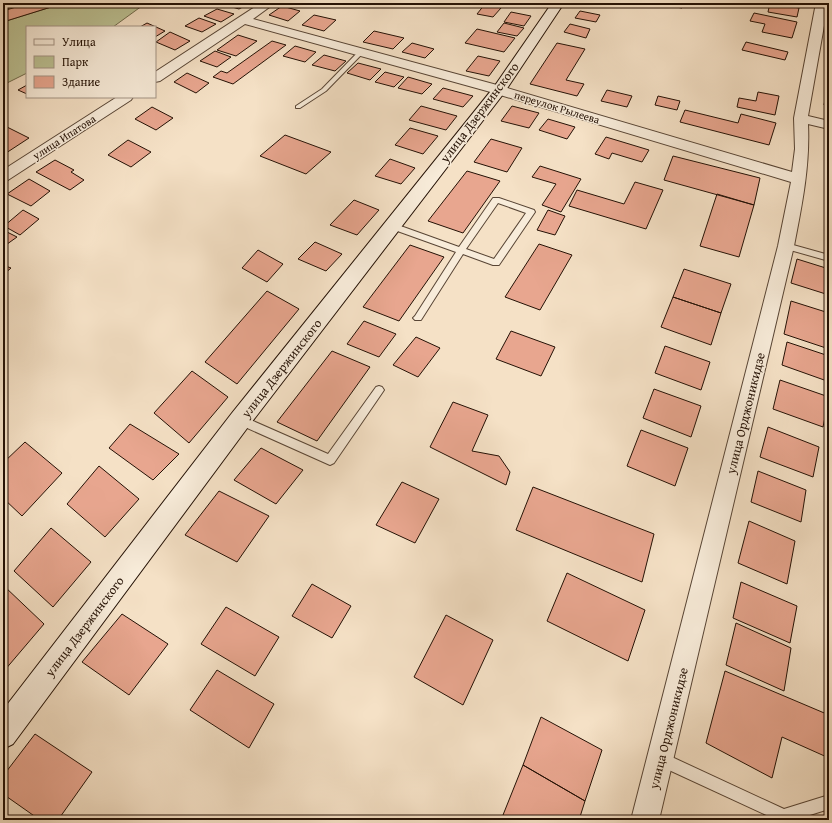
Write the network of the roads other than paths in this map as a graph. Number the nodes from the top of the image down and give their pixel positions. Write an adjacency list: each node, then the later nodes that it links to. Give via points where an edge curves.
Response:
1 (19, 3): 5 (lane)
2 (269, 3): 6 (street)
3 (558, 3): 9 (street, улица Дзержинского)
4 (822, 3): 12 (street, улица Орджоникидзе)
5 (3, 8)
6 (244, 20): 7 (street, переулок Рылеева); 8 (street)
7 (361, 52): 9 (street, переулок Рылеева); 11 (lane, via 324,90)
8 (156, 77)
9 (499, 90): 15 (street, переулок Рылеева); 16 (street, улица Дзержинского)
10 (124, 98): 14 (street, улица Ипатова)
11 (298, 107)
12 (801, 118): 13 (street); 15 (street, улица Орджоникидзе, via 802,149)
13 (829, 125)
14 (3, 177)
15 (799, 179): 17 (street, улица Орджоникидзе)
16 (392, 226): 18 (lane); 22 (street, улица Дзержинского)
17 (786, 246): 19 (lane); 24 (street, улица Орджоникидзе)
18 (461, 251): 18 (lane, via 496,263 531,212 496,200); 20 (lane)
19 (829, 258)
20 (418, 318)
21 (379, 390): 22 (lane, via 330,460)
22 (240, 420): 23 (street, улица Дзержинского)
23 (3, 734)
24 (661, 759): 25 (lane, via 784,816); 26 (street, улица Орджоникидзе)
25 (829, 802)
26 (645, 820)

